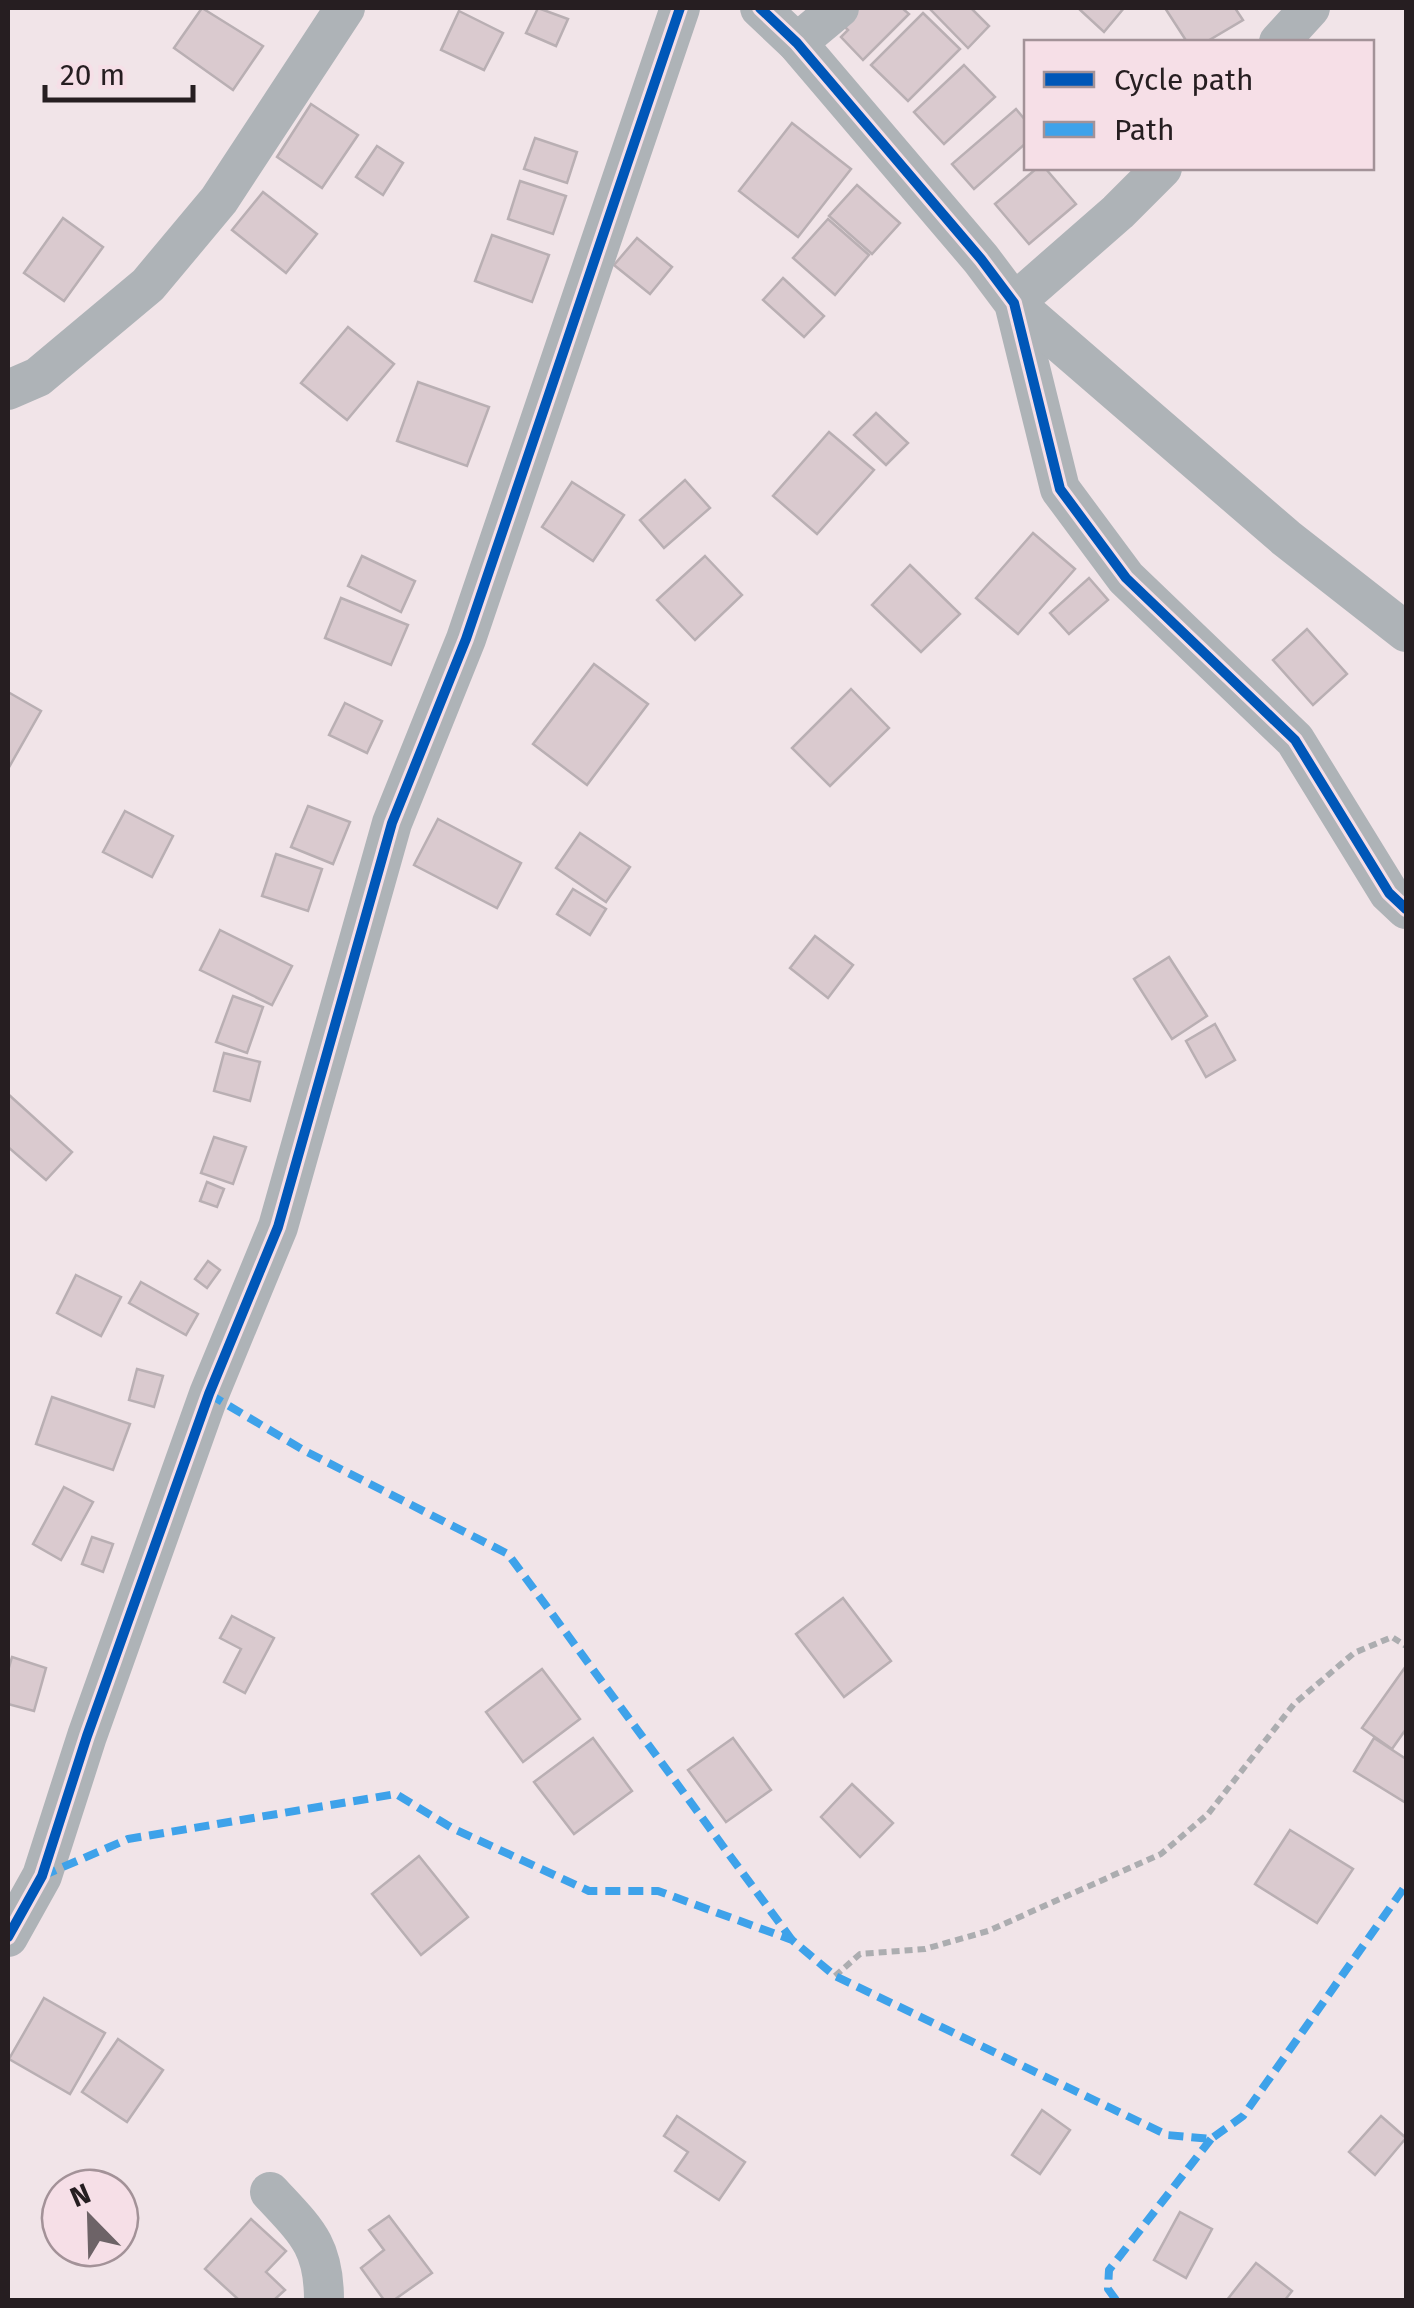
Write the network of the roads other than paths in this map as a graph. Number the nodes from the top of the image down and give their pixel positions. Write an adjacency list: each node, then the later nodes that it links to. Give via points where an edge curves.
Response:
1 (345, 8): 10 (street, via 219,200 148,285 38,377)
2 (680, 8): 13 (street, via 466,639 392,824 278,1227 209,1394 42,1876)
3 (760, 8): 7 (street)
4 (839, 8): 7 (street)
5 (1310, 8): 6 (street)
6 (1282, 40)
7 (797, 43): 9 (street)
8 (1160, 170): 9 (street)
9 (1014, 302): 11 (street, via 1286,538); 12 (street, via 1060,490 1126,578 1296,740 1389,893)
10 (8, 390)
11 (1406, 632)
12 (1406, 909)
13 (8, 1937)
14 (270, 2192): 15 (street, via 309,2234 324,2268)
15 (324, 2300)

